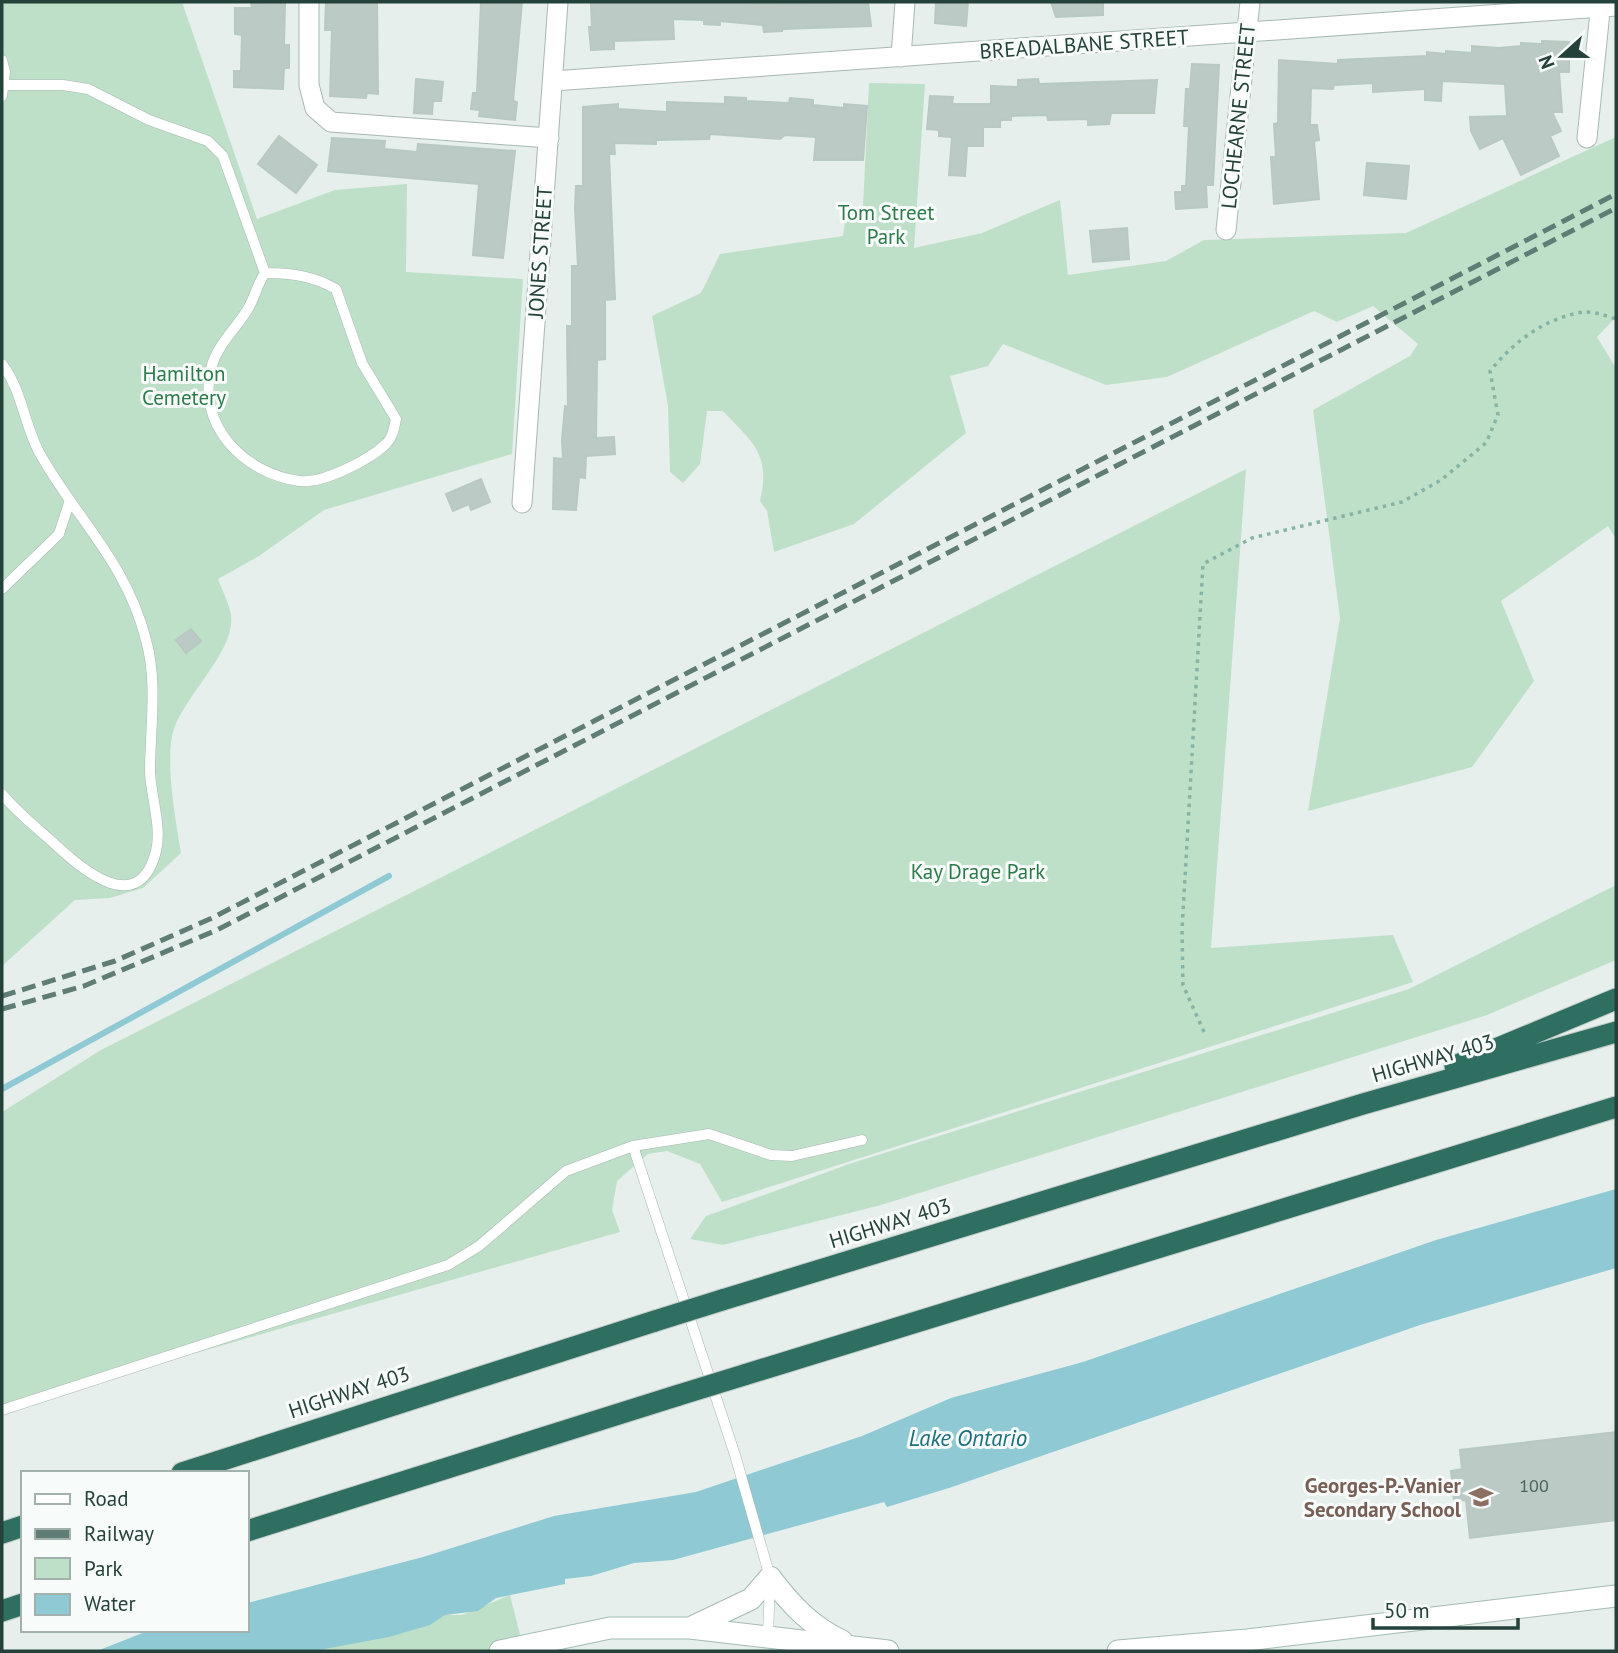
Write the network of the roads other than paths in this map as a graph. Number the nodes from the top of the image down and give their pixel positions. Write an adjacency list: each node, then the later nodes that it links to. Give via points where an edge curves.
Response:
1 (309, 2): 13 (street, via 309,85 315,108 331,122)
2 (558, 2): 11 (street, JONES STREET)
3 (905, 2): 9 (street)
4 (1250, 2): 8 (street, LOCHEARNE STREET)
5 (1379, 2): 7 (street)
6 (1606, 5): 7 (street, BREADALBANE STREET); 14 (street)
7 (1378, 22): 8 (street, BREADALBANE STREET)
8 (1248, 32): 9 (street, BREADALBANE STREET); 15 (street, LOCHEARNE STREET)
9 (901, 58): 11 (street, BREADALBANE STREET)
10 (2, 60): 12 (lane)
11 (552, 81): 13 (street, JONES STREET)
12 (3, 90): 16 (lane, via 62,85 88,89 149,120 208,141 223,156)
13 (549, 138): 19 (street, JONES STREET)
14 (1587, 138)
15 (1226, 230)
16 (265, 273): 16 (lane, via 212,363 206,392 212,420 228,443 272,475 302,482 362,462 388,442 396,419 362,363 336,289 318,279)
17 (2, 364): 18 (lane, via 21,399 37,449)
18 (69, 500): 20 (lane, via 60,534); 21 (lane, via 122,573 146,640 153,690 150,773 158,848 150,870 136,882 119,886 84,872)
19 (522, 503)
20 (2, 589)
21 (2, 794)
22 (1616, 999): 24 (highway)
23 (1616, 1032): 24 (highway, HIGHWAY 403)
24 (1363, 1104): 29 (highway, HIGHWAY 403, bridge, via 722,1300)
25 (1610, 1110): 31 (highway, bridge)
26 (862, 1140): 27 (lane, via 792,1156 771,1155 709,1134)
27 (633, 1146): 28 (lane, via 566,1171 480,1247 449,1265); 33 (lane, via 735,1455)
28 (2, 1410)
29 (188, 1471)
30 (21, 1527): 32 (highway)
31 (248, 1531)
32 (2, 1533)
33 (770, 1577): 37 (street, via 751,1599); 38 (lane); 39 (street, via 791,1606 822,1631)
34 (1616, 1596): 42 (street)
35 (21, 1605): 36 (highway)
36 (2, 1611)
37 (690, 1628): 38 (street); 40 (street, via 610,1628)
38 (768, 1637): 39 (street)
39 (855, 1647): 41 (street)
40 (500, 1651)
41 (888, 1651)
42 (1118, 1651)

